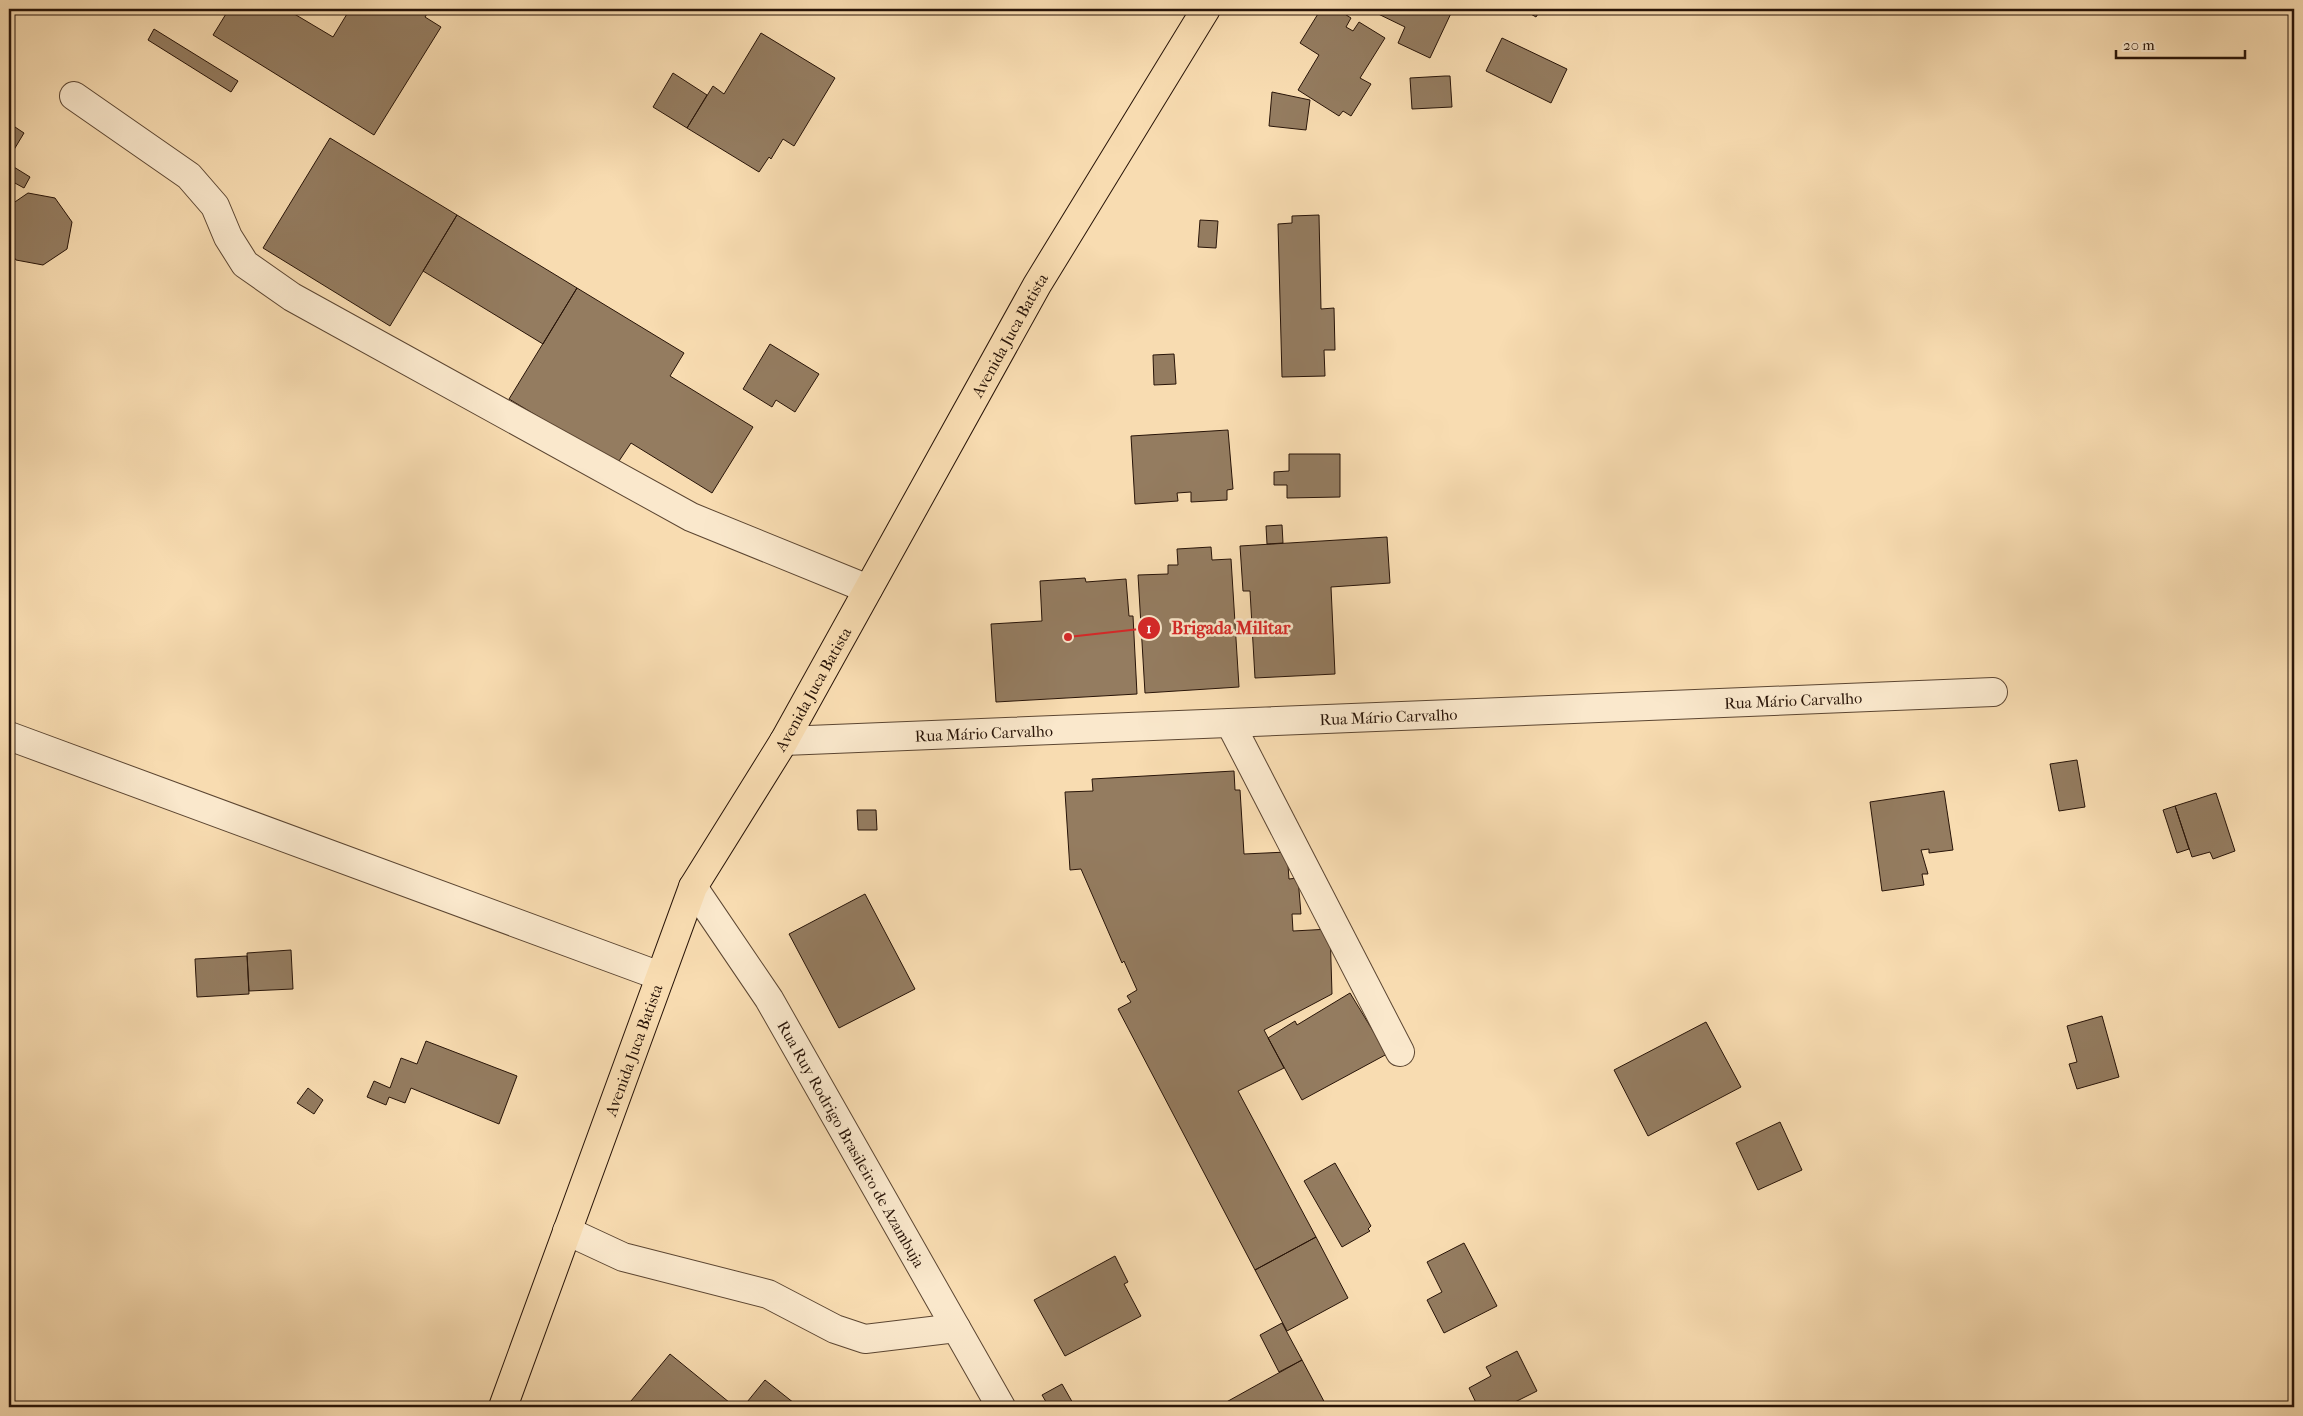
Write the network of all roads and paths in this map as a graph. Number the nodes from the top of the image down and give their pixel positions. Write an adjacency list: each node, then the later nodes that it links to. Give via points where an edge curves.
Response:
1 (1206, 9): 3 (main road, Avenida Juca Batista, via 1037,285)
2 (74, 96): 3 (street, via 189,176 215,206 228,237 245,264 292,297 691,517)
3 (868, 589): 7 (main road, Avenida Juca Batista)
4 (1993, 692): 5 (street, Rua Mário Carvalho)
5 (1230, 723): 7 (street, Rua Mário Carvalho); 10 (street)
6 (9, 736): 9 (street)
7 (784, 741): 8 (main road, Avenida Juca Batista)
8 (693, 887): 9 (main road, Avenida Juca Batista); 12 (street, Rua Ruy Rodrigo Brasileiro de Azambuja, via 769,999)
9 (660, 976): 11 (main road, Avenida Juca Batista)
10 (1400, 1052)
11 (567, 1232): 12 (street, via 623,1257 768,1294 835,1329 865,1339); 13 (main road, Avenida Juca Batista)
12 (956, 1328): 14 (street, Rua Ruy Rodrigo Brasileiro de Azambuja)
13 (503, 1407)
14 (1001, 1407)

